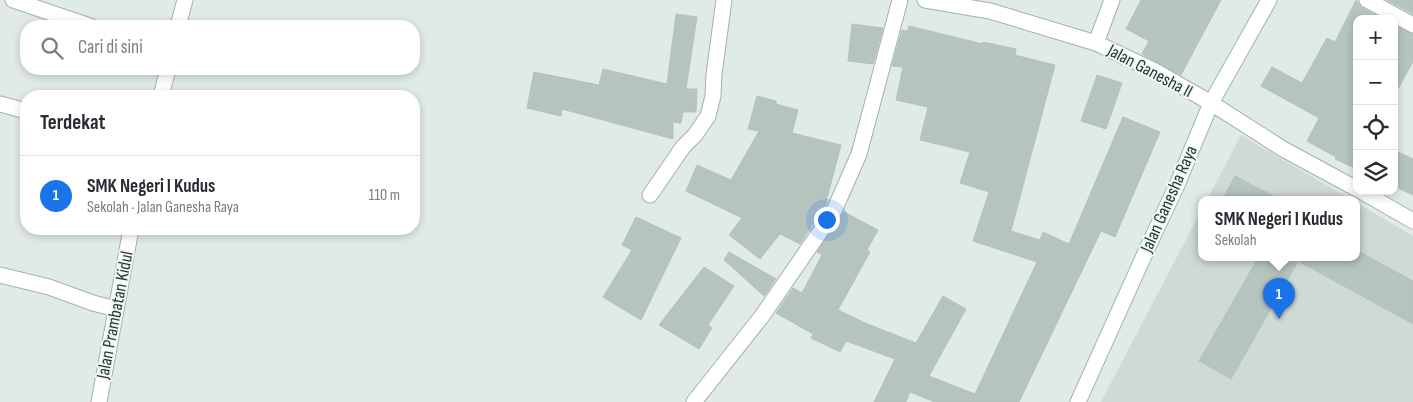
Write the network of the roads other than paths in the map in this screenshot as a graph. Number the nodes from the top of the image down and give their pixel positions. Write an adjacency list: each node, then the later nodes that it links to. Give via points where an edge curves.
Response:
1 (13, 0): 9 (street)
2 (185, 0): 10 (street)
3 (724, 0): 19 (street, via 708,116)
4 (900, 0): 26 (street, via 859,154 833,213 762,316)
5 (925, 0): 12 (street, Jalan Ganesha II, via 990,11)
6 (1112, 0): 12 (street)
7 (1269, 0): 15 (street, Jalan Ganesha Raya)
8 (1367, 0): 11 (street)
9 (72, 20)
10 (180, 20)
11 (1413, 25)
12 (1096, 43): 15 (street, Jalan Ganesha II)
13 (166, 75): 14 (street)
14 (162, 90)
15 (1211, 103): 18 (street, Jalan Ganesha II, via 1283,150); 27 (street, Jalan Ganesha Raya)
16 (0, 104): 17 (street)
17 (20, 109)
18 (1353, 187)
19 (650, 194)
20 (1368, 195): 21 (street)
21 (1413, 221)
22 (131, 235): 24 (street, Jalan Prambatan Kidul)
23 (0, 275): 24 (street)
24 (116, 309): 25 (street, Jalan Prambatan Kidul)
25 (99, 402)
26 (694, 402)
27 (1078, 402)

